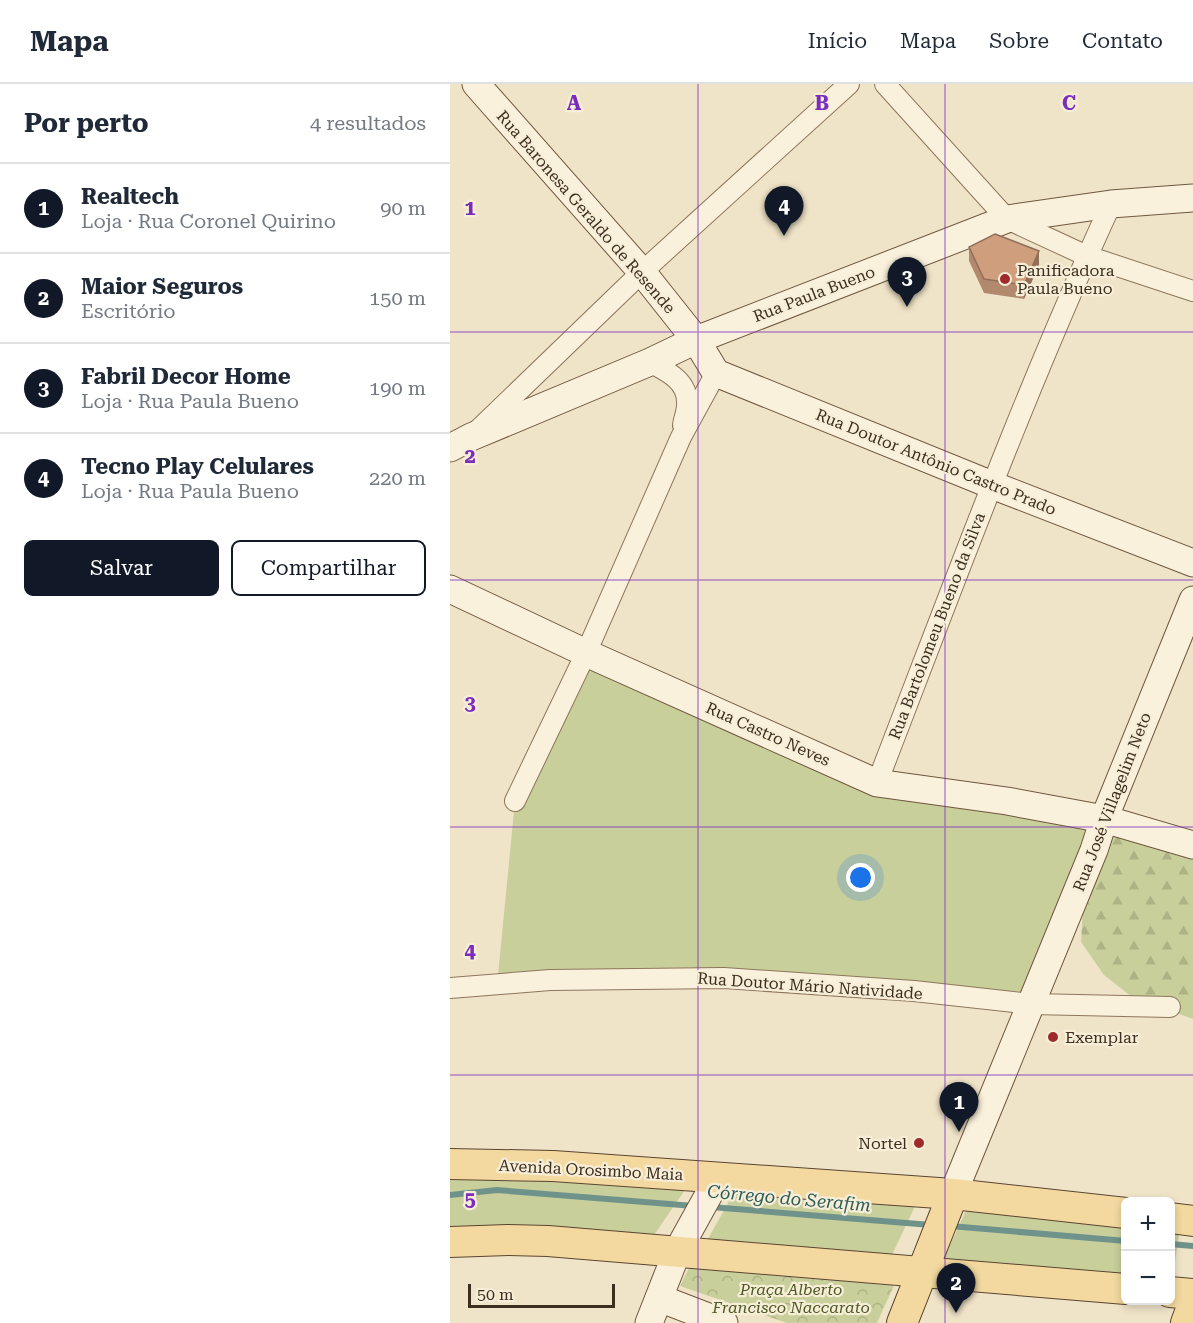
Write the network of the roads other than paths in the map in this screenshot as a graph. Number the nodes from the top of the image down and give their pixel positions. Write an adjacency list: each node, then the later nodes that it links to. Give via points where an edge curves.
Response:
1 (476, 84): 9 (main road, Rua Baronesa Geraldo de Resende)
2 (849, 84): 9 (street)
3 (885, 84): 7 (street)
4 (1193, 177): 5 (main road)
5 (1180, 199): 6 (main road, Rua Paula Bueno)
6 (1111, 204): 7 (main road, Rua Paula Bueno); 8 (street, Rua Bartolomeu Bueno da Silva)
7 (1007, 219): 8 (street); 11 (main road, Rua Paula Bueno)
8 (1088, 256): 10 (street); 16 (street, Rua Bartolomeu Bueno da Silva)
9 (642, 272): 11 (main road, Rua Baronesa Geraldo de Resende); 15 (street)
10 (1193, 291)
11 (696, 340): 12 (main road, Rua Paula Bueno); 13 (main road)
12 (650, 362): 14 (street, via 673,374 684,387 687,401); 15 (main road, Rua Paula Bueno)
13 (716, 373): 14 (street); 16 (main road, Rua Doutor Antônio Castro Prado)
14 (681, 437): 20 (street)
15 (460, 442)
16 (992, 485): 17 (main road, Rua Doutor Antônio Castro Prado); 21 (street, Rua Bartolomeu Bueno da Silva)
17 (1193, 563)
18 (450, 589): 20 (main road, Rua Castro Neves)
19 (1193, 600): 23 (main road, Rua José Villagelim Neto)
20 (586, 653): 21 (main road, Rua Castro Neves); 22 (street)
21 (876, 783): 23 (main road, Rua Castro Neves)
22 (515, 801)
23 (1104, 819): 24 (main road, Rua Castro Neves); 26 (main road, Rua José Villagelim Neto)
24 (1193, 845)
25 (450, 988): 26 (street, Rua Doutor Mário Natividade, via 549,980 724,978 914,991)
26 (1031, 1004): 27 (street, Rua Doutor Mário Natividade); 30 (main road, Rua José Villagelim Neto)
27 (1170, 1006)
28 (450, 1164): 29 (main road, Avenida Orosimbo Maia, via 553,1166)
29 (715, 1183): 30 (main road, Avenida Orosimbo Maia); 35 (main road)
30 (951, 1200): 31 (main road, Avenida Orosimbo Maia); 36 (main road)
31 (1121, 1213)
32 (1175, 1219): 33 (main road)
33 (1193, 1221)
34 (450, 1242): 35 (main road, via 528,1240)
35 (681, 1246): 36 (main road); 40 (main road)
36 (925, 1267): 37 (main road); 44 (main road)
37 (1121, 1289)
38 (1175, 1292): 39 (main road)
39 (1193, 1294)
40 (659, 1298): 42 (main road); 43 (main road)
41 (1193, 1304): 45 (main road)
42 (649, 1323)
43 (724, 1323)
44 (902, 1323)
45 (1186, 1323)

